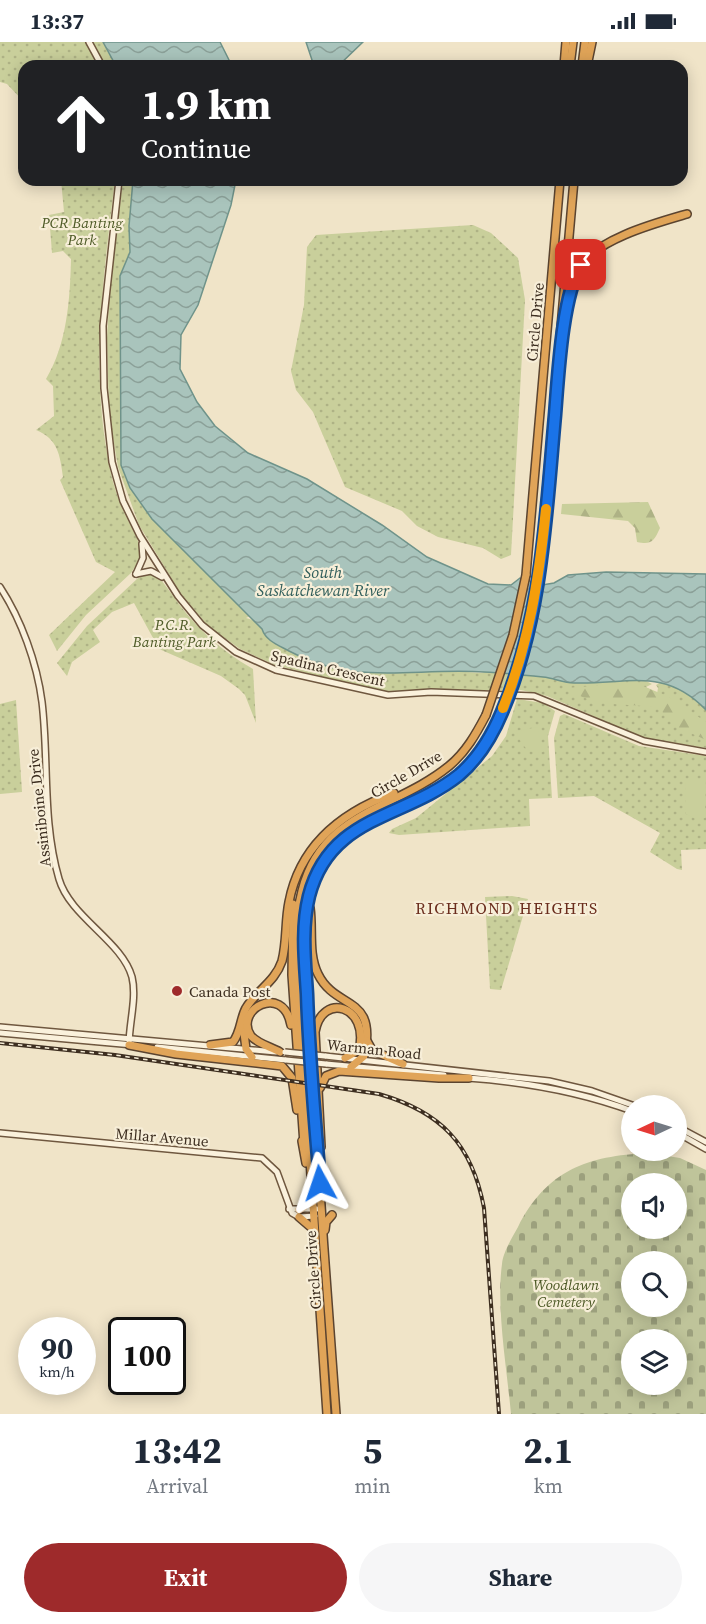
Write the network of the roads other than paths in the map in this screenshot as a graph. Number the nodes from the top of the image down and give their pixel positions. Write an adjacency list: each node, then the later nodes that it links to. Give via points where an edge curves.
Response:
1 (89, 42): 6 (street)
2 (566, 42): 7 (highway)
3 (573, 42): 8 (highway)
4 (585, 42): 9 (highway)
5 (592, 42): 10 (highway)
6 (99, 60)
7 (564, 60)
8 (571, 60)
9 (583, 60)
10 (588, 60)
11 (118, 186): 16 (street, Spadina Crescent, via 105,297 104,388 115,475)
12 (559, 186): 20 (highway, Circle Drive, bridge, via 526,575 511,644 486,715 463,753)
13 (574, 186): 15 (highway, Circle Drive)
14 (687, 214): 15 (highway, via 655,222 586,258 574,279)
15 (561, 345): 22 (highway, Circle Drive, bridge, via 539,576 524,645 501,714 484,747 458,776 356,828 341,842 318,875)
16 (140, 536): 17 (street, Spadina Crescent); 17 (street, via 143,558 136,574 154,572)
17 (170, 585): 19 (street, Spadina Crescent, via 189,611 218,639 249,660 276,670 388,695 445,692 534,696 635,738)
18 (0, 586): 27 (street, Assiniboine Drive, via 18,618 39,689 46,790 59,880 67,896 130,971 133,989)
19 (706, 752)
20 (427, 780): 21 (highway, via 357,808 327,831); 49 (highway, Circle Drive, via 338,831 315,859 302,893 297,927 298,975)
21 (304, 861): 23 (highway, via 289,900 279,968); 37 (highway, via 295,892 291,929)
22 (308, 900): 26 (highway, via 317,972 329,988 360,1011); 47 (highway, Circle Drive, via 305,965)
23 (243, 1016): 28 (highway, via 233,1042); 29 (highway)
24 (0, 1027): 27 (street, Warman Road)
25 (0, 1033): 27 (street, Warman Road)
26 (367, 1039): 33 (highway); 34 (highway, via 372,1050)
27 (129, 1041): 28 (street, Warman Road); 31 (street, Warman Road); 46 (highway, via 176,1054 259,1061 286,1068 294,1086)
28 (210, 1045): 29 (street, Warman Road)
29 (246, 1048): 30 (street, Warman Road); 31 (highway)
30 (283, 1052): 32 (street, Warman Road, bridge); 37 (highway, via 258,1041 249,1032 249,1017 260,1004 278,1004 289,1015)
31 (252, 1057): 35 (street, Warman Road, bridge)
32 (345, 1058): 33 (street, Warman Road); 39 (highway, via 359,1050 360,1026 348,1010 330,1010 320,1018 315,1032)
33 (363, 1060): 34 (street, Warman Road); 35 (highway)
34 (403, 1064): 38 (street, Warman Road, via 549,1081)
35 (351, 1067): 36 (street, Warman Road)
36 (469, 1078): 39 (highway, via 335,1072 321,1082); 40 (street, Warman Road, via 543,1085)
37 (300, 1090): 46 (highway)
38 (621, 1101)
39 (319, 1103): 47 (highway)
40 (621, 1107)
41 (687, 1132): 44 (street)
42 (0, 1133): 50 (street, Millar Avenue, via 262,1158 277,1172 289,1209)
43 (687, 1138): 45 (street)
44 (706, 1142)
45 (706, 1149)
46 (306, 1162): 48 (highway)
47 (320, 1183): 49 (highway, Circle Drive)
48 (308, 1198): 49 (highway); 50 (highway)
49 (316, 1212): 50 (street); 52 (highway, Circle Drive); 53 (highway, Circle Drive)
50 (299, 1214): 52 (highway)
51 (332, 1215): 53 (highway, via 326,1222)
52 (314, 1231): 54 (highway, Circle Drive)
53 (323, 1242): 55 (highway, Circle Drive)
54 (327, 1414)
55 (336, 1414)

